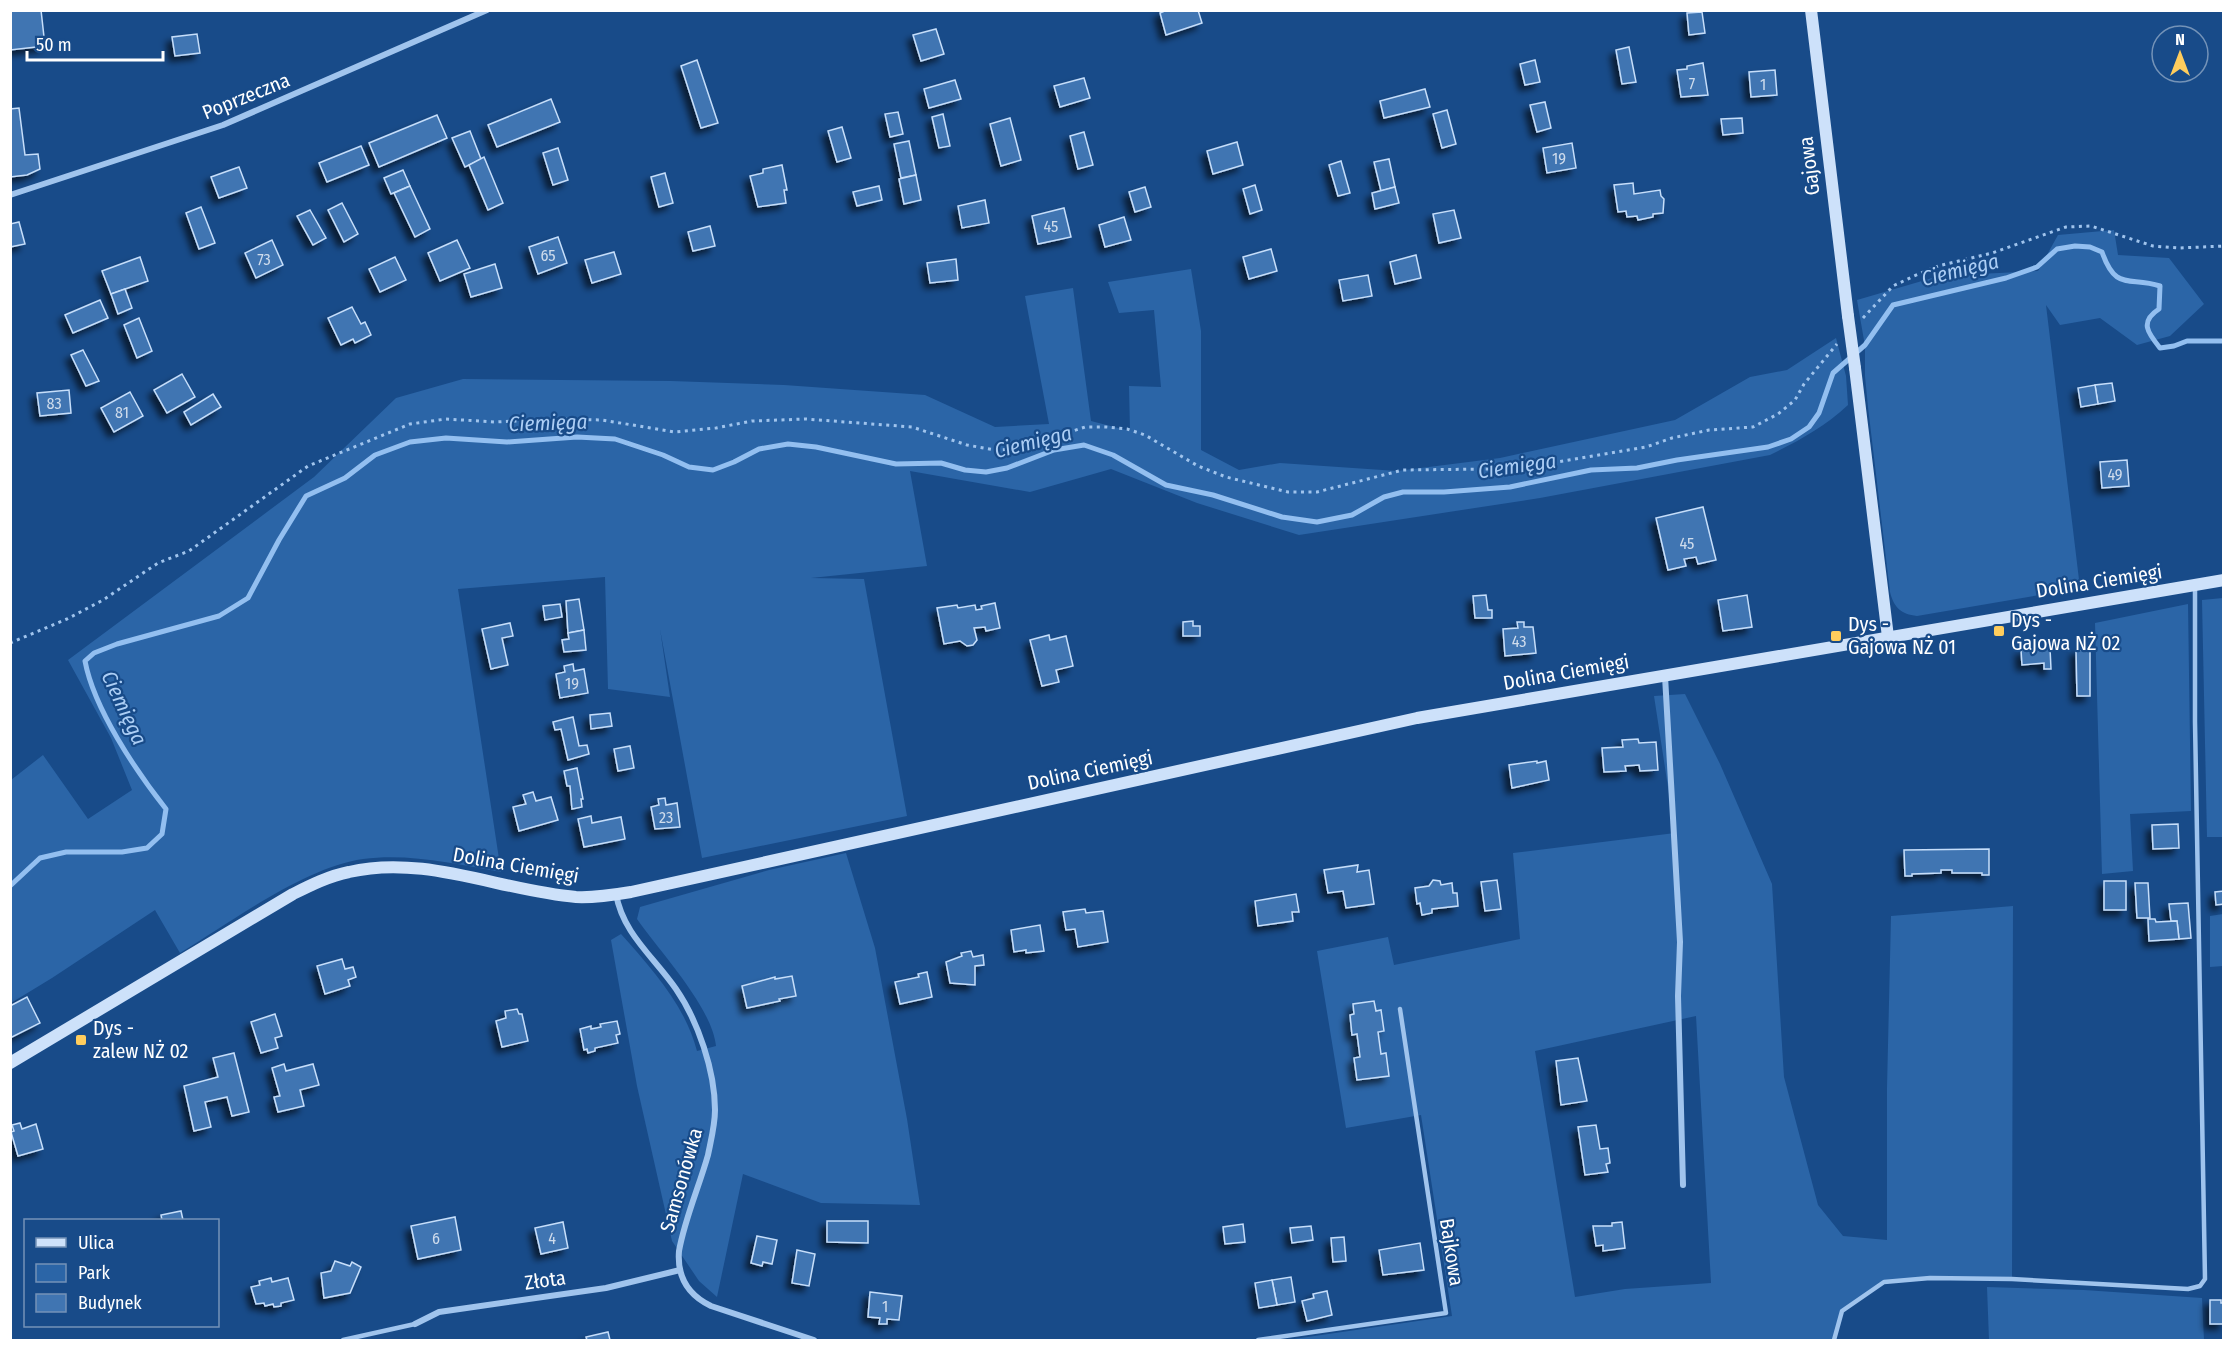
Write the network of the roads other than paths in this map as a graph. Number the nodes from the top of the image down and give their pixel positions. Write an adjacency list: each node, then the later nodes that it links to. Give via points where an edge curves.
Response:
1 (487, 10): 3 (street, Poprzeczna, via 223,124)
2 (1811, 10): 6 (street, Gajowa, bridge, via 1854,319 1855,368)
3 (10, 195)
4 (2223, 580): 5 (street, Dolina Ciemięgi)
5 (2196, 585): 6 (street, Dolina Ciemięgi, via 2059,613); 17 (lane, via 2194,722 2205,1279 2200,1287 2188,1289 2012,1279 1884,1282 1842,1311)
6 (1888, 637): 7 (street, Dolina Ciemięgi)
7 (1665, 674): 8 (street, Dolina Ciemięgi, via 1417,718); 11 (street, via 1680,942)
8 (616, 894): 10 (street, Dolina Ciemięgi, via 568,896 420,869 349,872 293,894); 12 (street, Samsonówka, via 624,922 671,982 693,1018 714,1094 711,1142 680,1243)
9 (1400, 1009): 16 (lane, Bajkowa, via 1446,1312)
10 (10, 1063)
11 (1683, 1185)
12 (680, 1270): 13 (street, Złota, via 606,1288 439,1312); 15 (street, via 687,1288 703,1302)
13 (415, 1324): 14 (lane)
14 (343, 1341)
15 (814, 1341)
16 (1258, 1341)
17 (1834, 1341)

